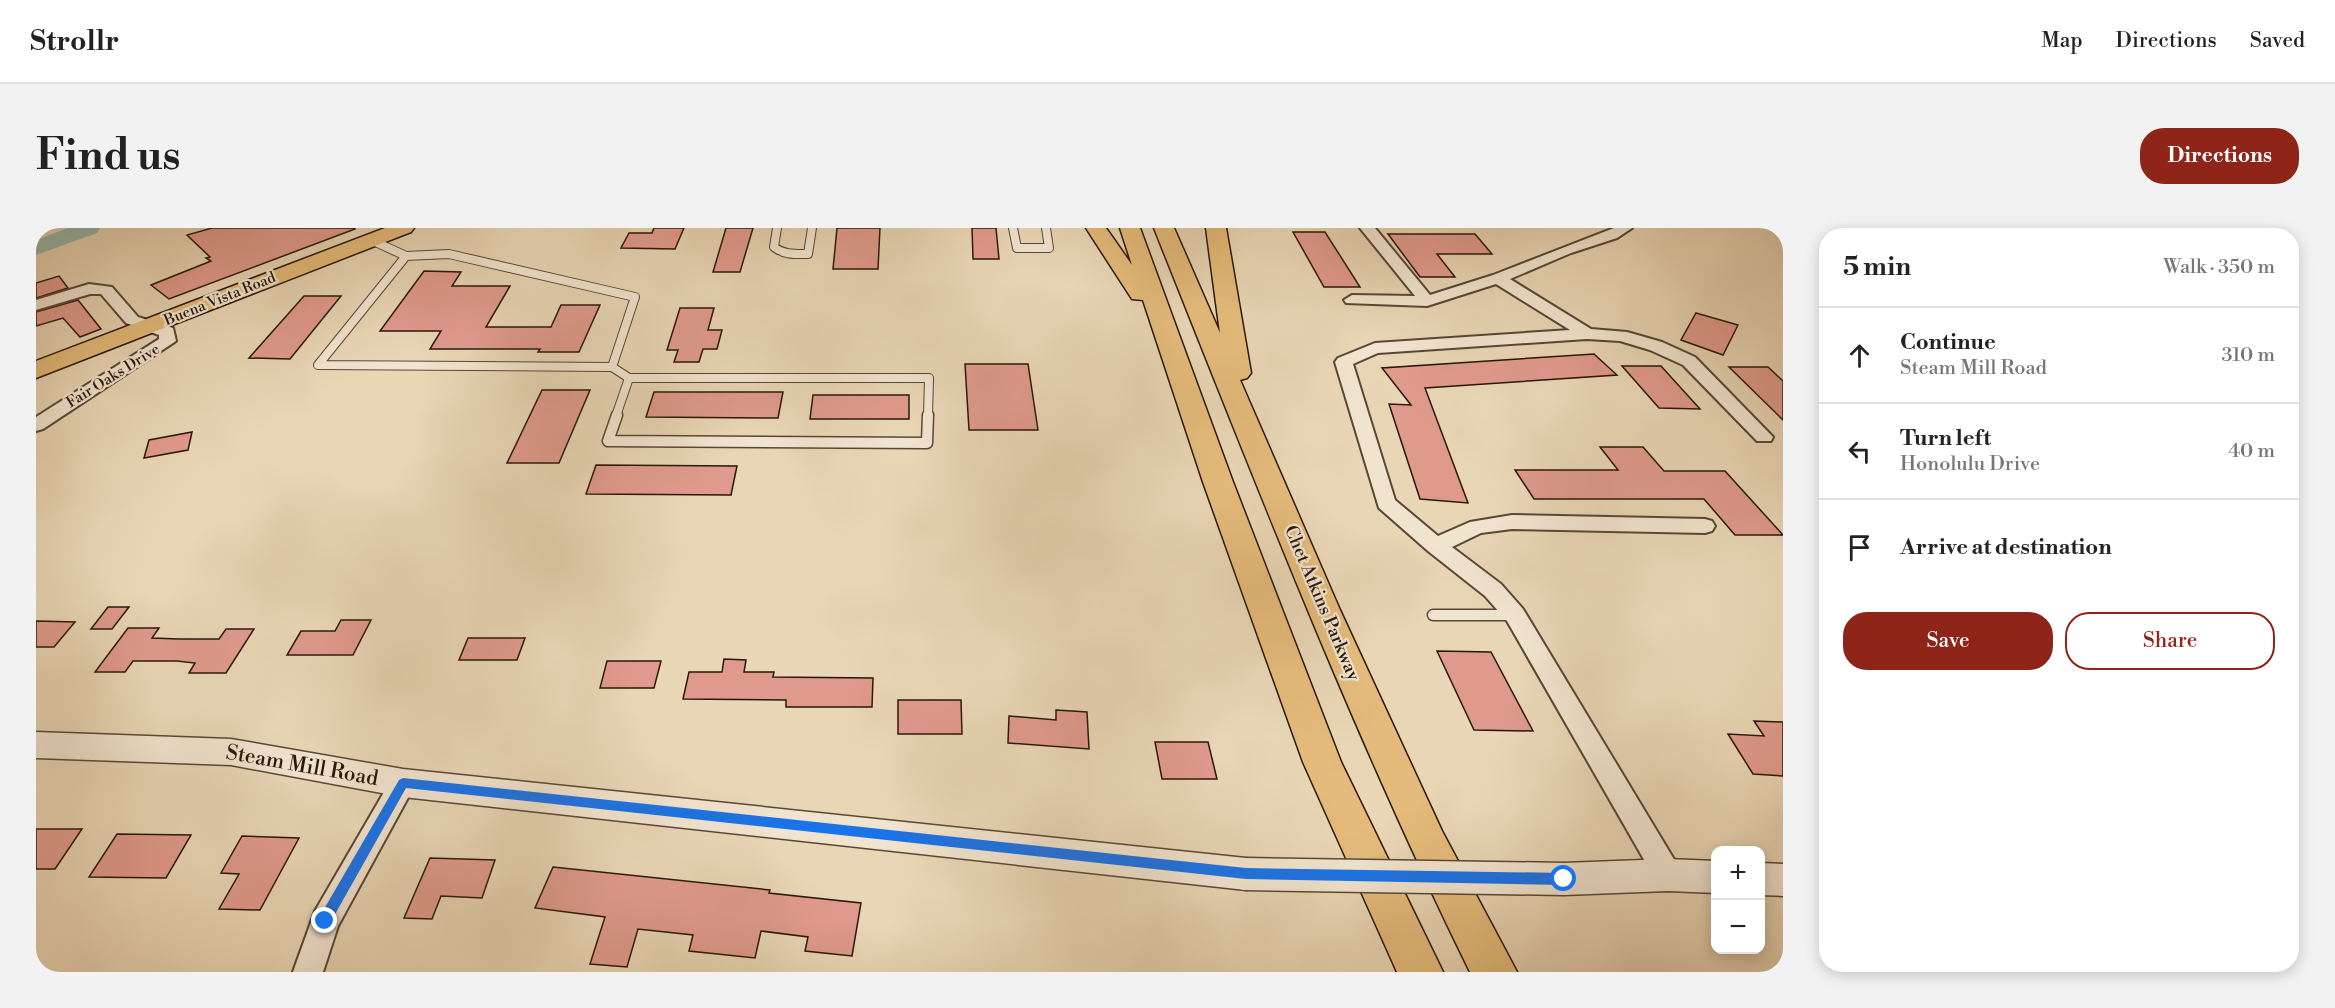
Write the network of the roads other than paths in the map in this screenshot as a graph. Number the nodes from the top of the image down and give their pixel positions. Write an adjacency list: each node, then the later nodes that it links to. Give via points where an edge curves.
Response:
1 (404, 228): 12 (main road, Buena Vista Road)
2 (777, 228): 3 (lane, via 777,250 783,254 808,254)
3 (812, 228)
4 (1013, 228): 5 (lane, via 1017,248 1049,248)
5 (1046, 228)
6 (1096, 228): 26 (main road, via 1138,290)
7 (1130, 228): 26 (main road)
8 (1164, 228): 23 (main road, Chet Atkins Parkway)
9 (1216, 228): 23 (main road)
10 (1367, 228): 16 (street)
11 (1625, 228): 14 (street)
12 (371, 240): 13 (lane); 18 (main road, Buena Vista Road)
13 (406, 256): 20 (lane, via 449,254 635,297); 20 (lane, via 318,365)
14 (1498, 278): 16 (street); 19 (street)
15 (1352, 300): 16 (street)
16 (1427, 301)
17 (36, 305): 18 (street, via 78,291 106,290 132,320)
18 (149, 328): 21 (main road, Buena Vista Road); 24 (street, Fair Oaks Drive, via 167,332 168,341)
19 (1587, 334): 25 (street, via 1621,336 1689,361); 28 (street, via 1375,348 1344,362 1386,503)
20 (612, 367): 22 (lane)
21 (36, 370)
22 (629, 378): 22 (lane, via 608,441 927,442 930,378)
23 (1245, 419): 39 (main road, Chet Atkins Parkway, via 1389,759)
24 (36, 425)
25 (1764, 437)
26 (1204, 439): 38 (main road, via 1322,762)
27 (1705, 526): 28 (street, via 1512,522 1477,527)
28 (1436, 546): 30 (street, via 1493,590)
29 (1433, 615): 30 (lane)
30 (1515, 615): 33 (street)
31 (36, 745): 32 (street, Steam Mill Road, via 231,752)
32 (403, 783): 33 (street, Steam Mill Road, bridge, via 1246,874 1564,879); 37 (street, via 325,921)
33 (1668, 875): 34 (street, Steam Mill Road)
34 (1711, 877)
35 (1765, 879): 36 (street)
36 (1783, 880)
37 (308, 972)
38 (1420, 972)
39 (1494, 972)

